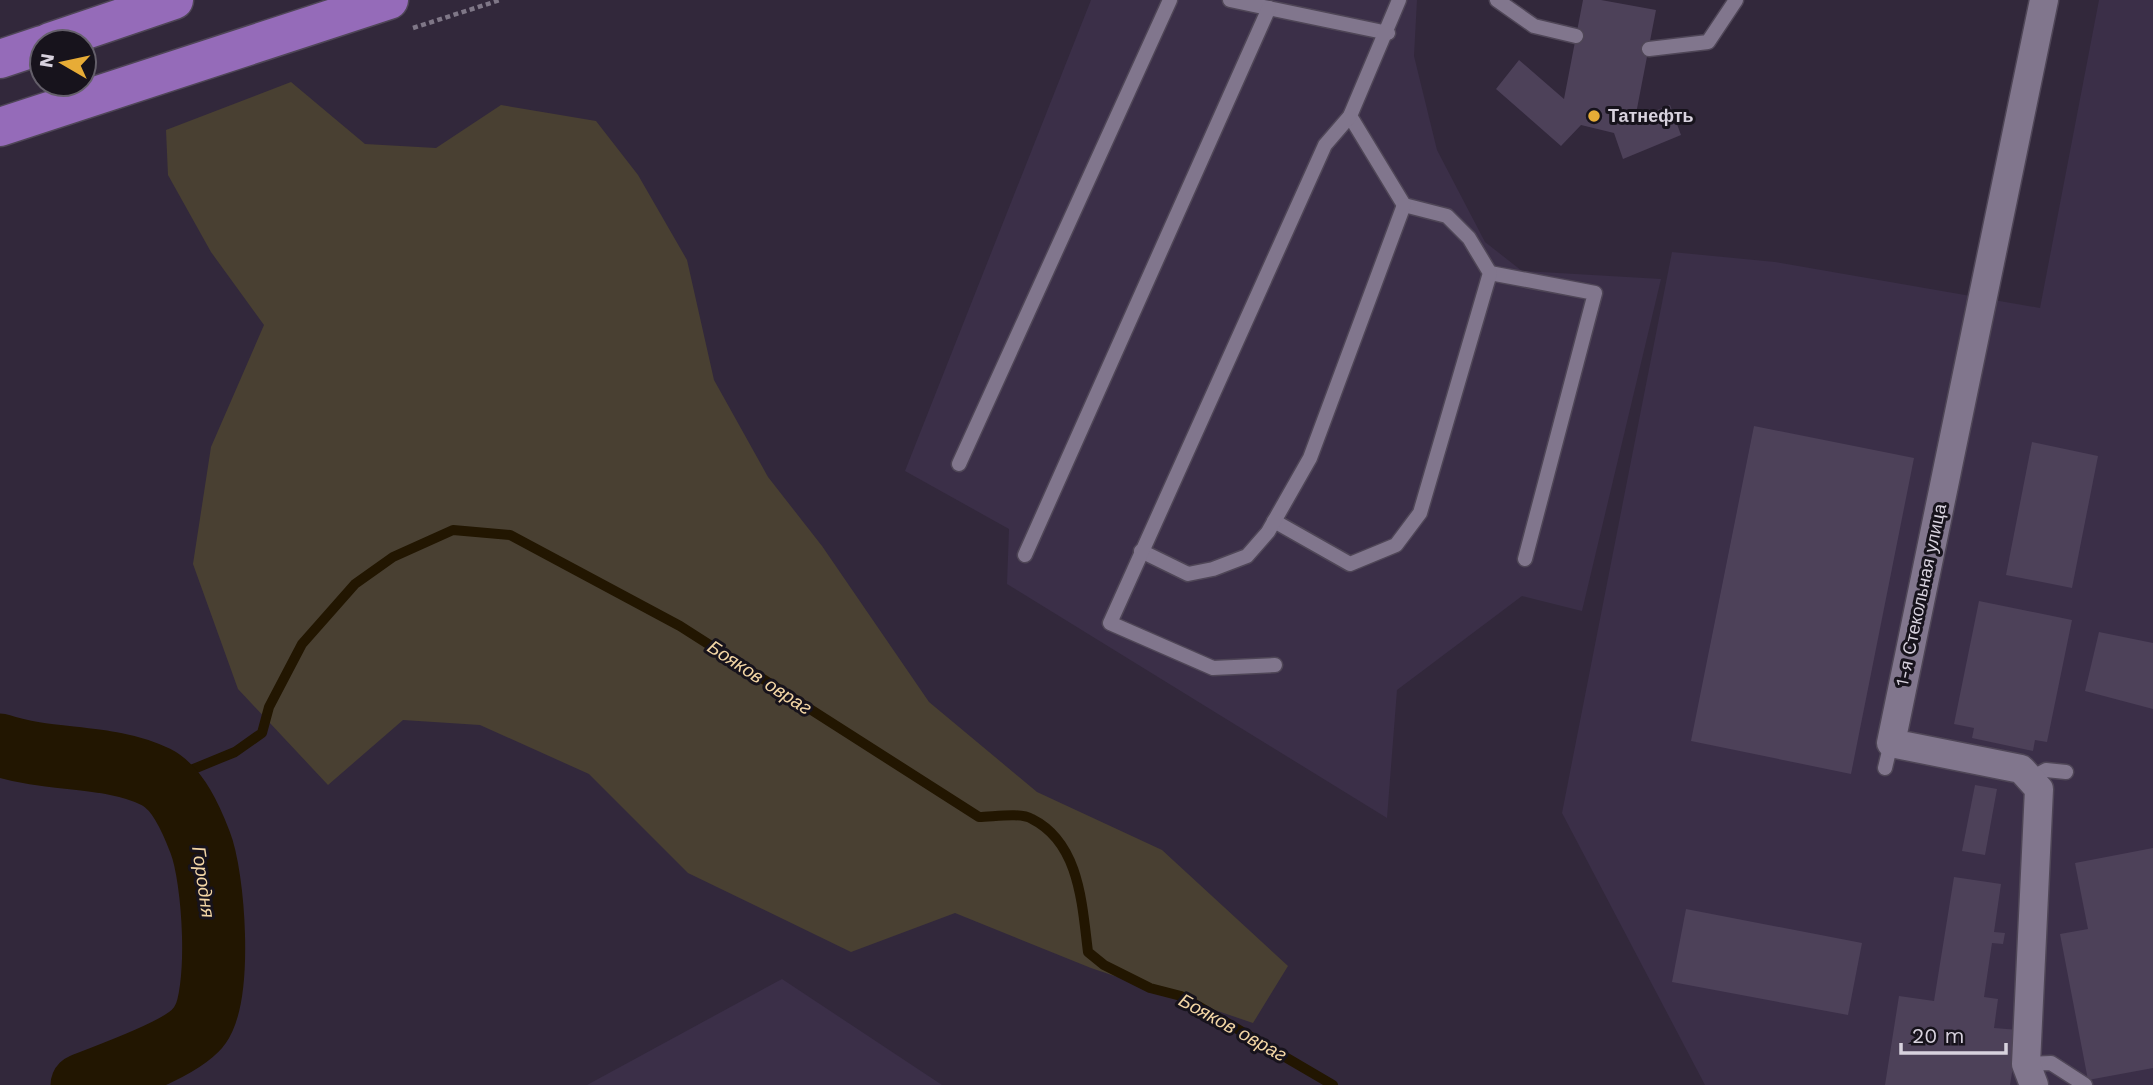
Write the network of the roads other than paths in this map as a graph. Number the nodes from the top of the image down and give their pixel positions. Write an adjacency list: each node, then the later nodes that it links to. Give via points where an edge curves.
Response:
1 (174, 0): 10 (main road)
2 (389, 0): 17 (main road)
3 (1170, 0): 20 (lane)
4 (1230, 0): 9 (lane)
5 (1399, 0): 11 (lane)
6 (1497, 0): 12 (lane, via 1534,26)
7 (1736, 0): 13 (lane, via 1708,42)
8 (2044, 0): 27 (street, 1-я Стекольная улица, via 1888,755 2021,769)
9 (1269, 8): 11 (lane); 23 (lane)
10 (91, 28)
11 (1388, 33): 16 (lane)
12 (1576, 36)
13 (1648, 48)
14 (28, 50): 15 (main road)
15 (0, 59)
16 (1350, 116): 18 (lane); 22 (lane, via 1325,145)
17 (0, 127)
18 (1404, 205): 19 (lane, via 1447,216 1469,238); 21 (lane, via 1310,458)
19 (1490, 273): 21 (lane, via 1420,513 1396,545 1350,564); 24 (lane, via 1595,293)
20 (960, 464)
21 (1274, 522): 22 (lane, via 1247,556 1213,569 1188,574)
22 (1141, 551): 25 (lane, via 1110,623 1213,668)
23 (1025, 555)
24 (1525, 559)
25 (1275, 665)
26 (2066, 772): 27 (lane, via 2046,769)
27 (2030, 779): 28 (street, via 2039,789)
28 (2030, 1074): 29 (lane, via 2051,1063)
29 (2085, 1085)

